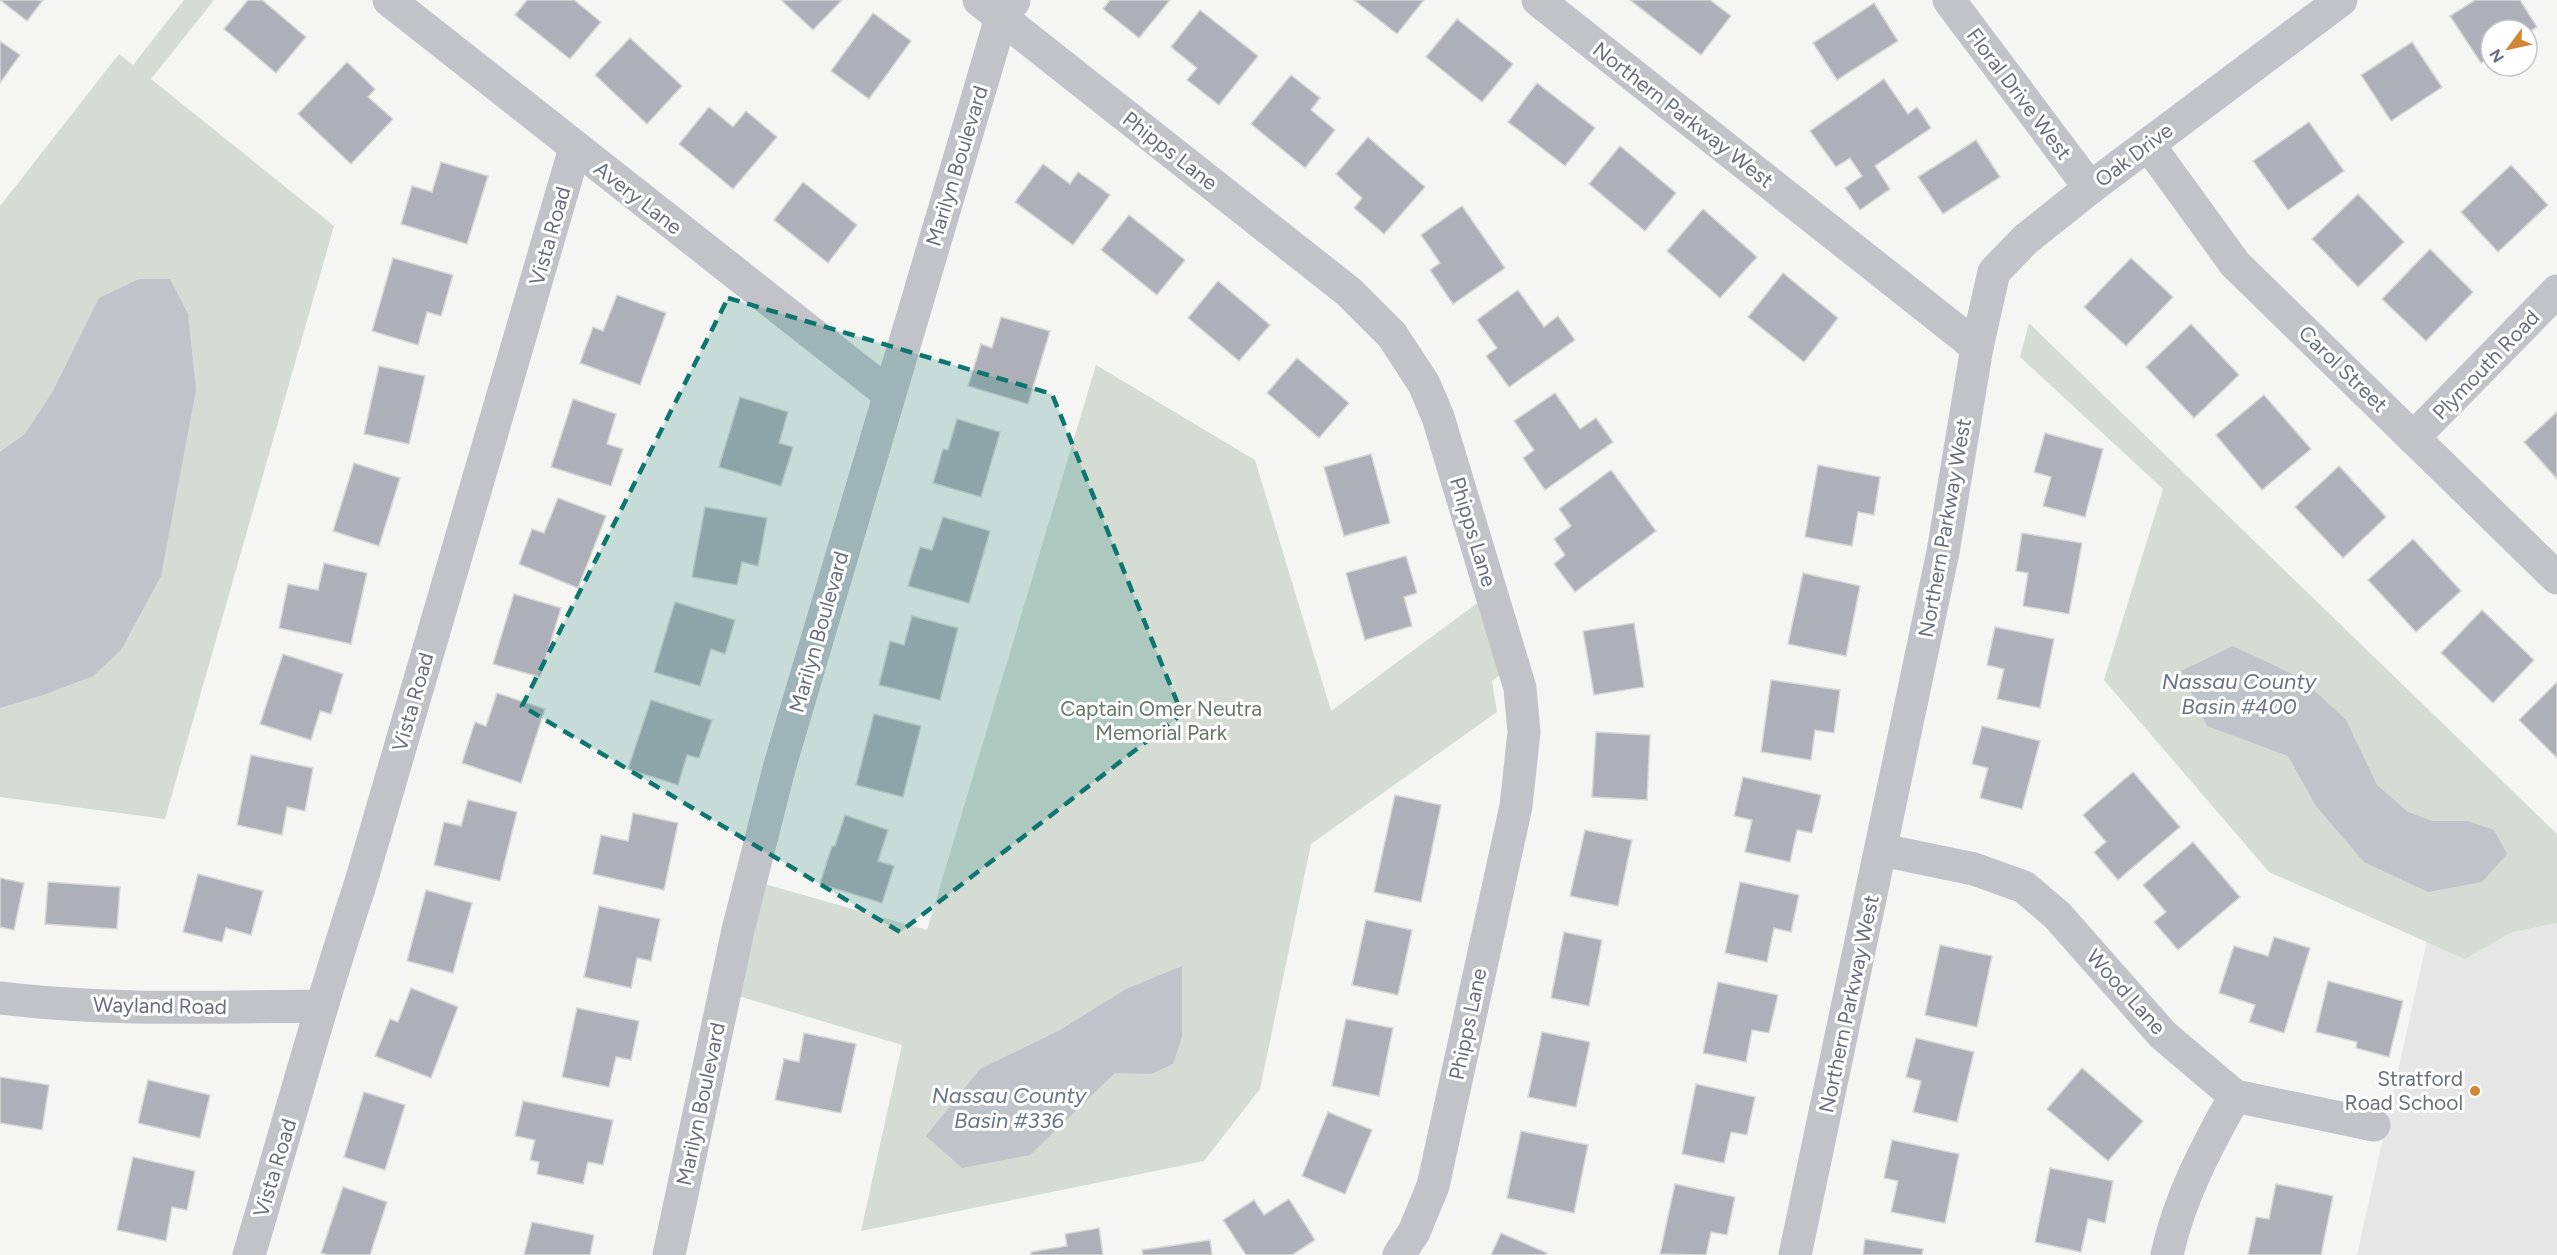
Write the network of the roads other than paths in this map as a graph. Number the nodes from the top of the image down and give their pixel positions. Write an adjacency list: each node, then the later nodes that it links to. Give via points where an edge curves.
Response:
1 (389, 0): 7 (street, Avery Lane)
2 (1538, 0): 10 (street, Northern Parkway West)
3 (1949, 0): 8 (street, Floral Drive West)
4 (2342, 0): 6 (street, Oak Drive)
5 (998, 6): 11 (street, Marilyn Boulevard); 21 (street, Phipps Lane, via 1349,292 1392,334 1424,384 1438,417 1520,688 1524,732 1516,806 1433,1186 1414,1232)
6 (2148, 144): 8 (street, Oak Drive); 12 (street, Carol Street, via 2235,264)
7 (575, 148): 11 (street, Avery Lane); 16 (street, Vista Road, via 360,885)
8 (2090, 188): 10 (street, Oak Drive, via 2026,239 1994,272)
9 (2557, 291): 12 (street, Plymouth Road)
10 (1977, 347): 14 (street, Northern Parkway West, via 1943,552)
11 (889, 394): 20 (street, Marilyn Boulevard, via 780,765 738,930)
12 (2414, 438): 13 (street, Carol Street)
13 (2557, 578)
14 (1882, 850): 17 (street, Wood Lane, via 1974,869 2024,887 2057,915 2163,1035); 22 (street, Northern Parkway West)
15 (0, 998): 16 (street, Wayland Road, via 138,1008)
16 (320, 1006): 19 (street, Vista Road)
17 (2235, 1096): 18 (street, Wood Lane); 23 (street, via 2198,1162)
18 (2374, 1125)
19 (249, 1255)
20 (669, 1255)
21 (1399, 1255)
22 (1795, 1255)
23 (2167, 1255)

